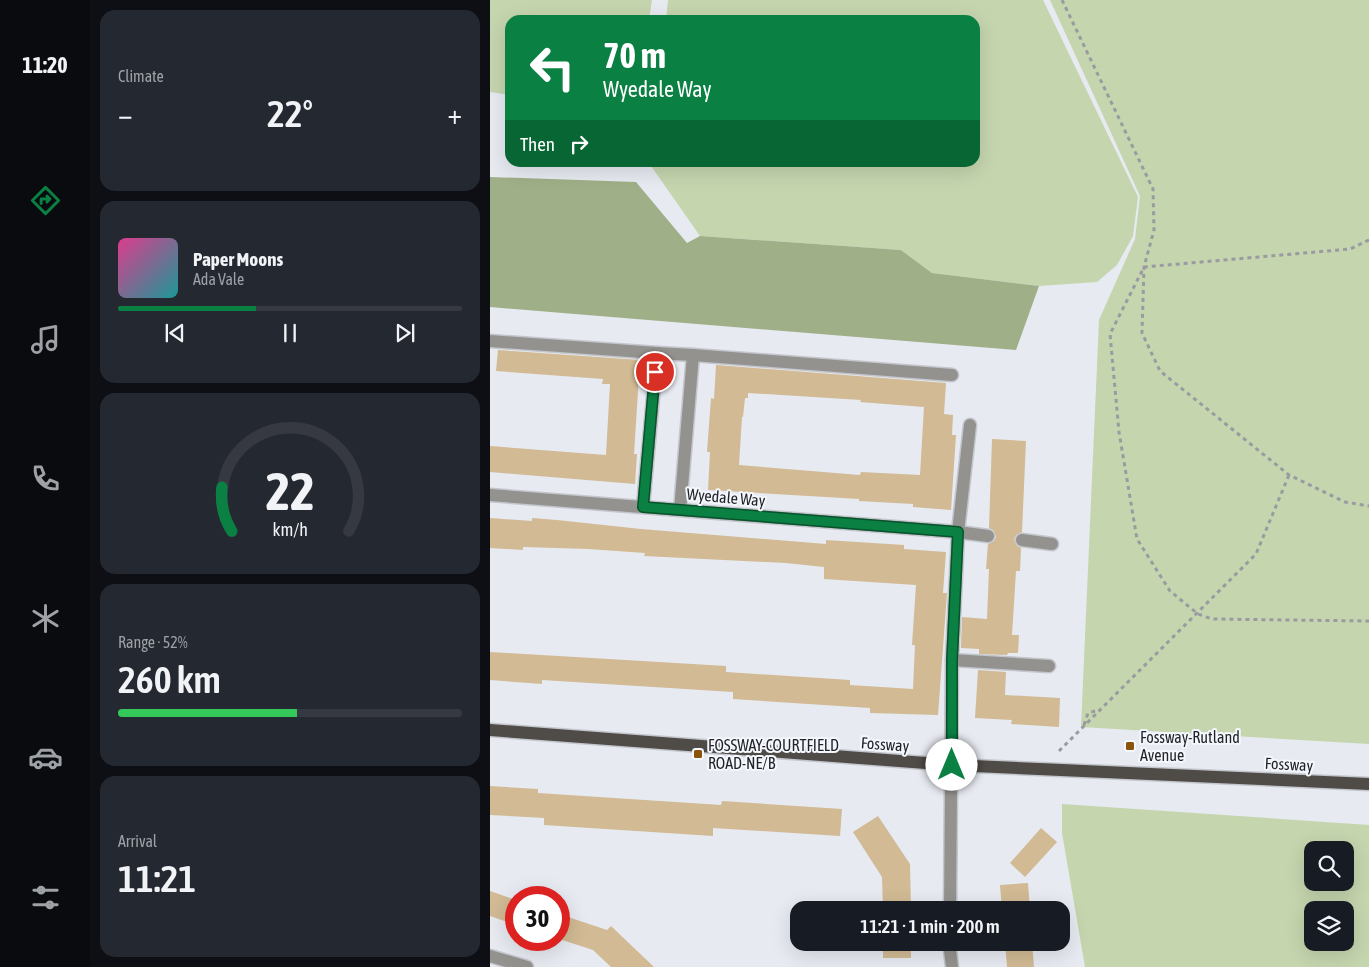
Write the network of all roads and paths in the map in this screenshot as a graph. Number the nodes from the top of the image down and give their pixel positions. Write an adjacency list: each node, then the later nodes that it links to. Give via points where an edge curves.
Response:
1 (1062, 0): 3 (path, via 1152,189 1154,230)
2 (1369, 240): 3 (path, via 1350,249)
3 (1144, 267): 9 (path, via 1142,333 1160,371); 18 (path, via 1110,334 1119,432 1137,539 1170,591)
4 (490, 341): 5 (street)
5 (657, 353): 6 (street); 12 (street)
6 (693, 355): 7 (street); 13 (street)
7 (952, 374)
8 (970, 425): 14 (street)
9 (1289, 475): 11 (path, via 1345,502); 18 (path, via 1256,554)
10 (490, 495): 12 (street, Wyedale Way)
11 (1369, 506)
12 (643, 507): 13 (street, Wyedale Way)
13 (680, 510): 14 (street, Wyedale Way)
14 (958, 532): 15 (street, Wyedale Way); 20 (street)
15 (988, 536)
16 (1022, 540): 17 (street)
17 (1052, 544)
18 (1198, 614): 19 (path, via 1212,619); 24 (path)
19 (1369, 621)
20 (952, 660): 21 (street); 23 (street)
21 (1049, 666)
22 (490, 730): 23 (main road, Fossway)
23 (952, 765): 24 (main road, Fossway); 26 (street)
24 (1042, 768): 25 (main road, Fossway)
25 (1369, 784)
26 (950, 901)
27 (950, 951): 30 (street)
28 (490, 956): 29 (street)
29 (527, 967)
30 (952, 967)

